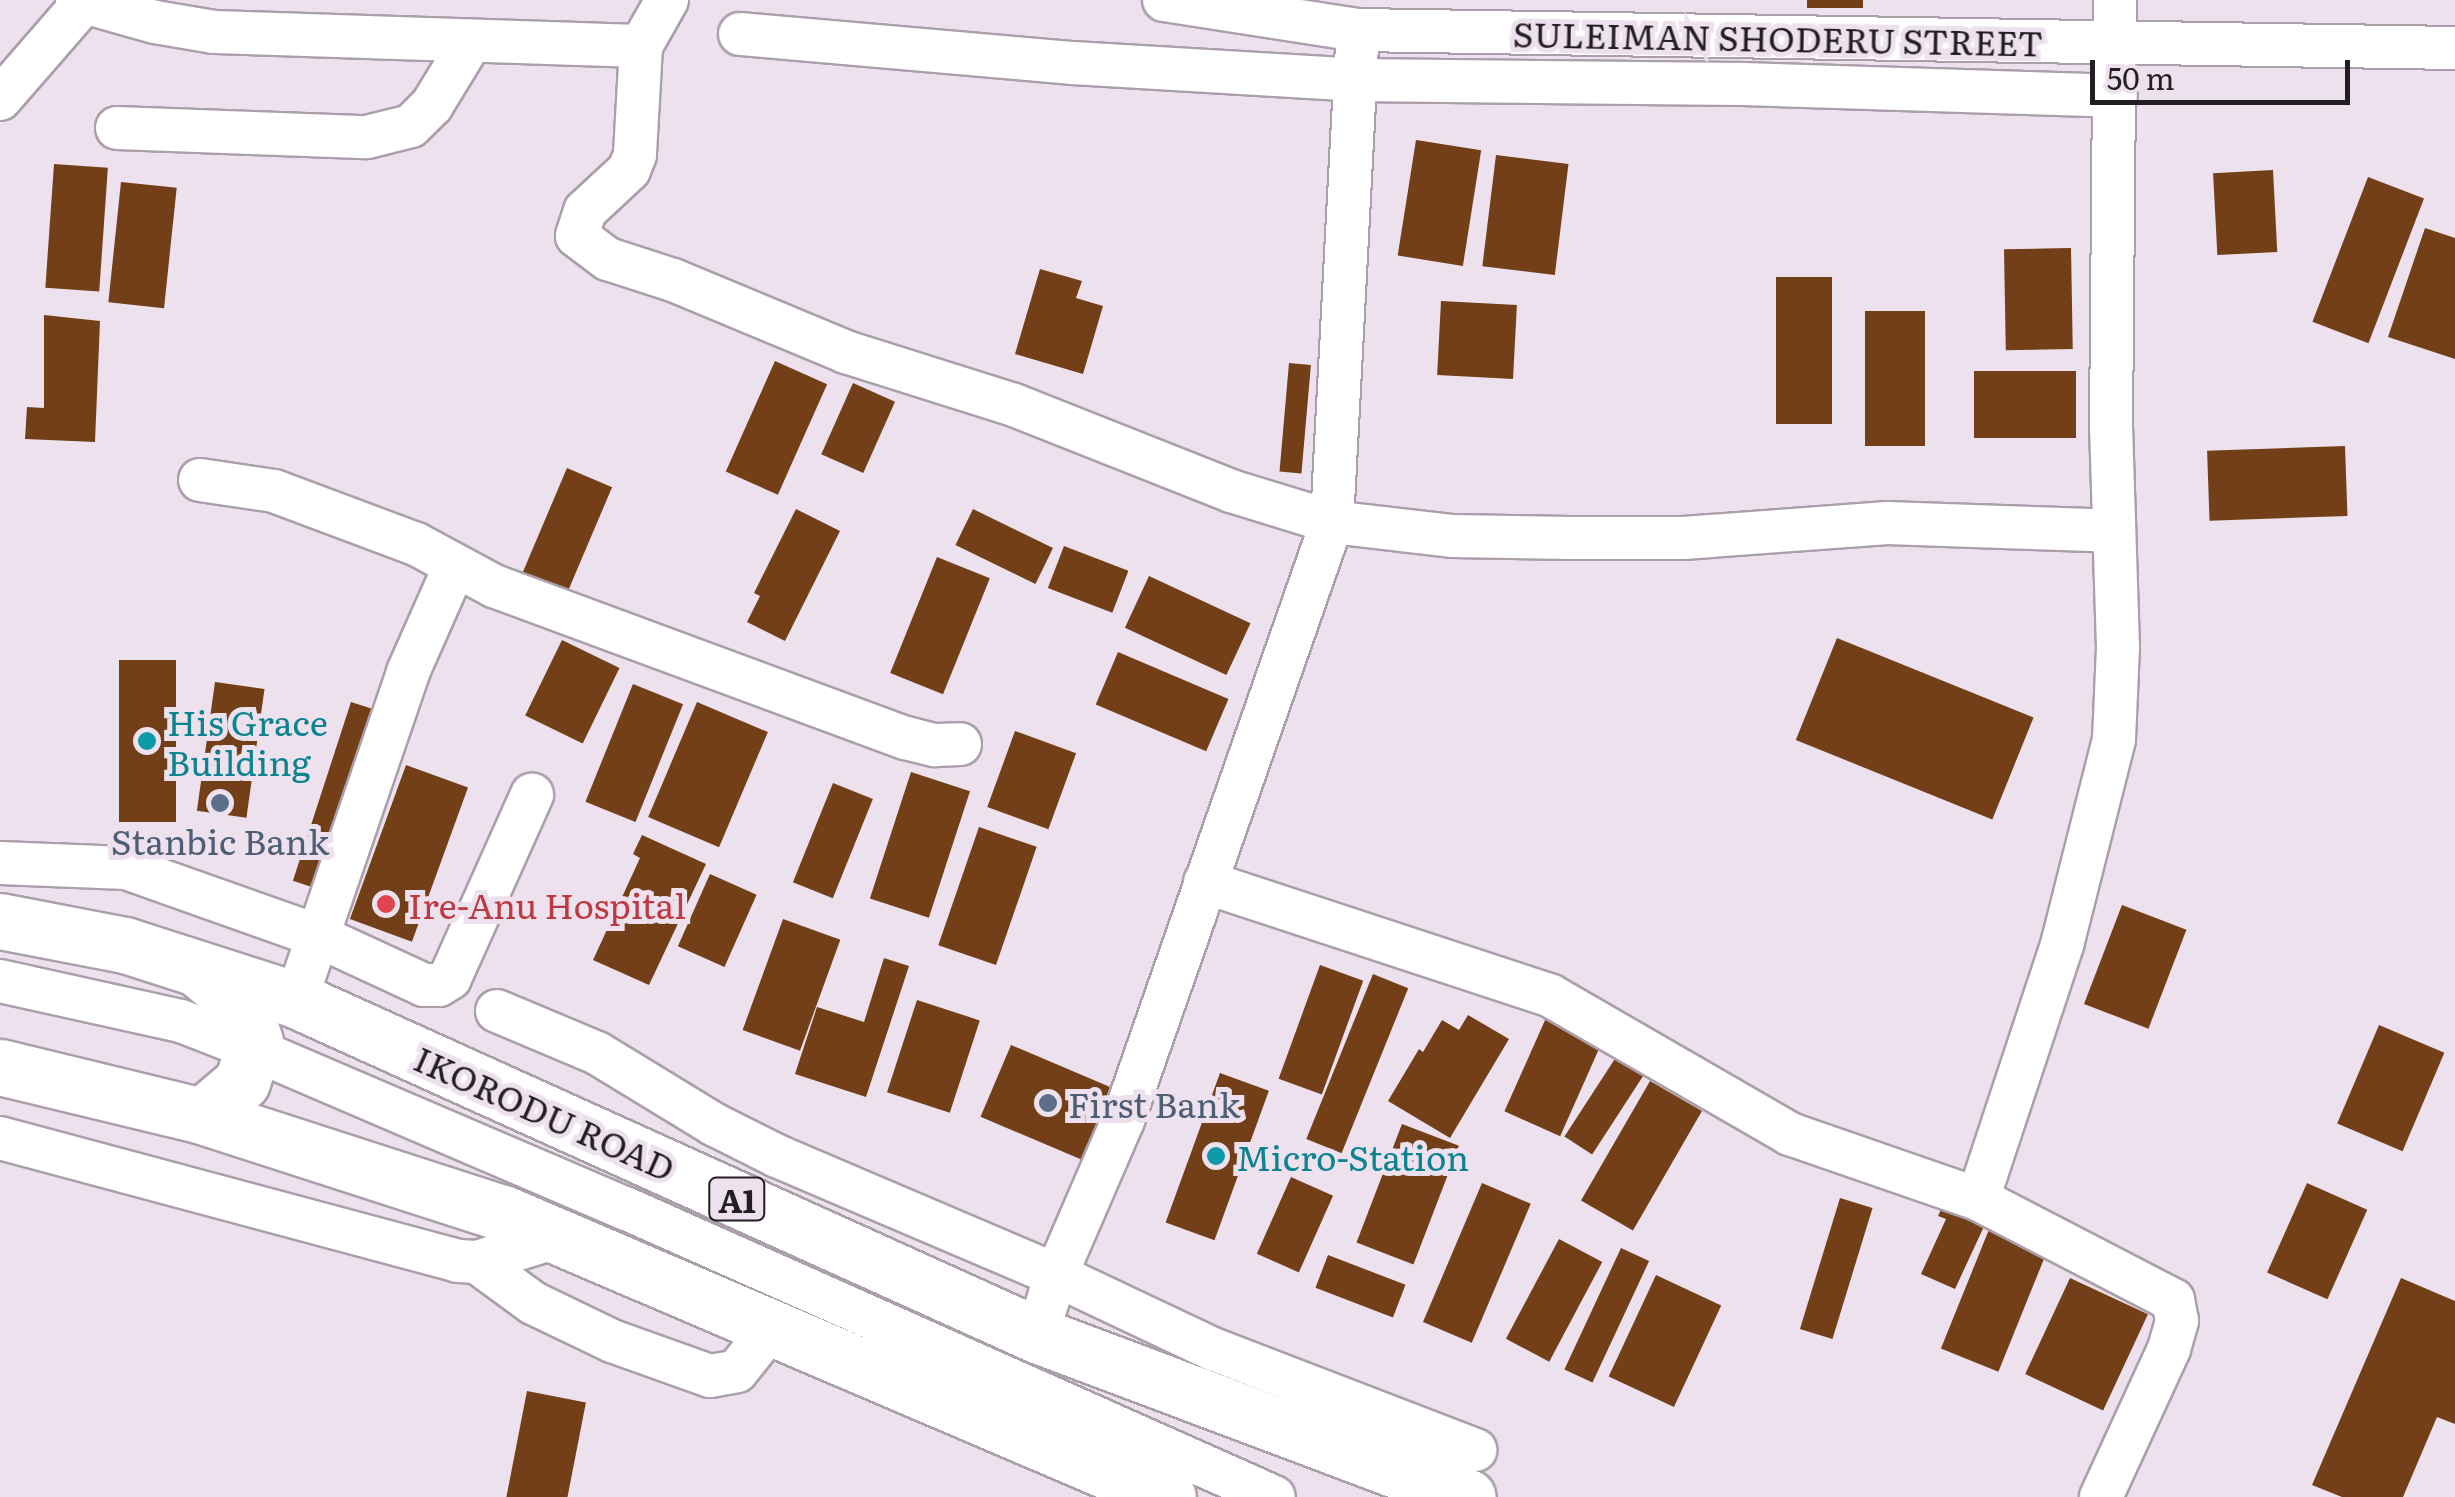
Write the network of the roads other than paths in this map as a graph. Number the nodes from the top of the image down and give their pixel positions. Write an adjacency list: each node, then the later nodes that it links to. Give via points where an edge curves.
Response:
1 (667, 0): 9 (street)
2 (1164, 0): 5 (street, SULEIMAN SHODERU STREET)
3 (2116, 0): 8 (street)
4 (82, 1): 7 (street, via 214,32); 13 (street)
5 (1358, 30): 8 (street, SULEIMAN SHODERU STREET); 11 (street)
6 (740, 34): 11 (street)
7 (471, 41): 9 (street); 14 (street, via 411,126 367,137)
8 (2116, 42): 10 (street, SULEIMAN SHODERU STREET); 12 (street)
9 (641, 46): 16 (street, via 635,155 629,170 584,211 577,236 584,244 846,352 1014,405 1232,491)
10 (2455, 48)
11 (1355, 80): 12 (street); 16 (street)
12 (2116, 96): 17 (street)
13 (0, 98)
14 (117, 128)
15 (200, 480): 18 (street, via 274,491 416,544)
16 (1332, 522): 17 (street, via 1453,536 1570,538 1684,538 1887,523); 22 (street)
17 (2112, 530): 33 (street, via 2114,739 2062,945)
18 (456, 566): 19 (street, via 494,586 906,738); 24 (street, via 408,672)
19 (960, 744)
20 (532, 795): 24 (street, via 450,978 424,986)
21 (0, 863): 24 (street, via 126,868)
22 (1206, 882): 33 (street, via 1551,996 1790,1134); 36 (street, via 1123,1120)
23 (0, 920): 25 (highway, IKORODU ROAD / A1, via 124,944)
24 (318, 936): 27 (street)
25 (197, 968): 27 (highway, IKORODU ROAD / A1); 29 (highway, via 249,1023)
26 (0, 981): 29 (street, via 164,1016)
27 (296, 1000): 38 (highway, IKORODU ROAD / A1)
28 (497, 1012): 36 (street, via 597,1053 776,1156)
29 (253, 1049): 31 (highway, via 242,1082); 41 (street)
30 (0, 1067): 31 (highway)
31 (202, 1116): 34 (highway)
32 (0, 1138): 35 (street)
33 (1978, 1199): 42 (street, via 2173,1300 2177,1321 2169,1349)
34 (560, 1236): 35 (street); 37 (highway)
35 (477, 1262): 37 (street, via 533,1302 682,1370 710,1376 737,1371)
36 (1056, 1275): 38 (street); 39 (street)
37 (772, 1327): 40 (highway)
38 (1036, 1336): 39 (highway, IKORODU ROAD / A1)
39 (1471, 1473)
40 (1168, 1497)
41 (1274, 1497)
42 (2101, 1497)

